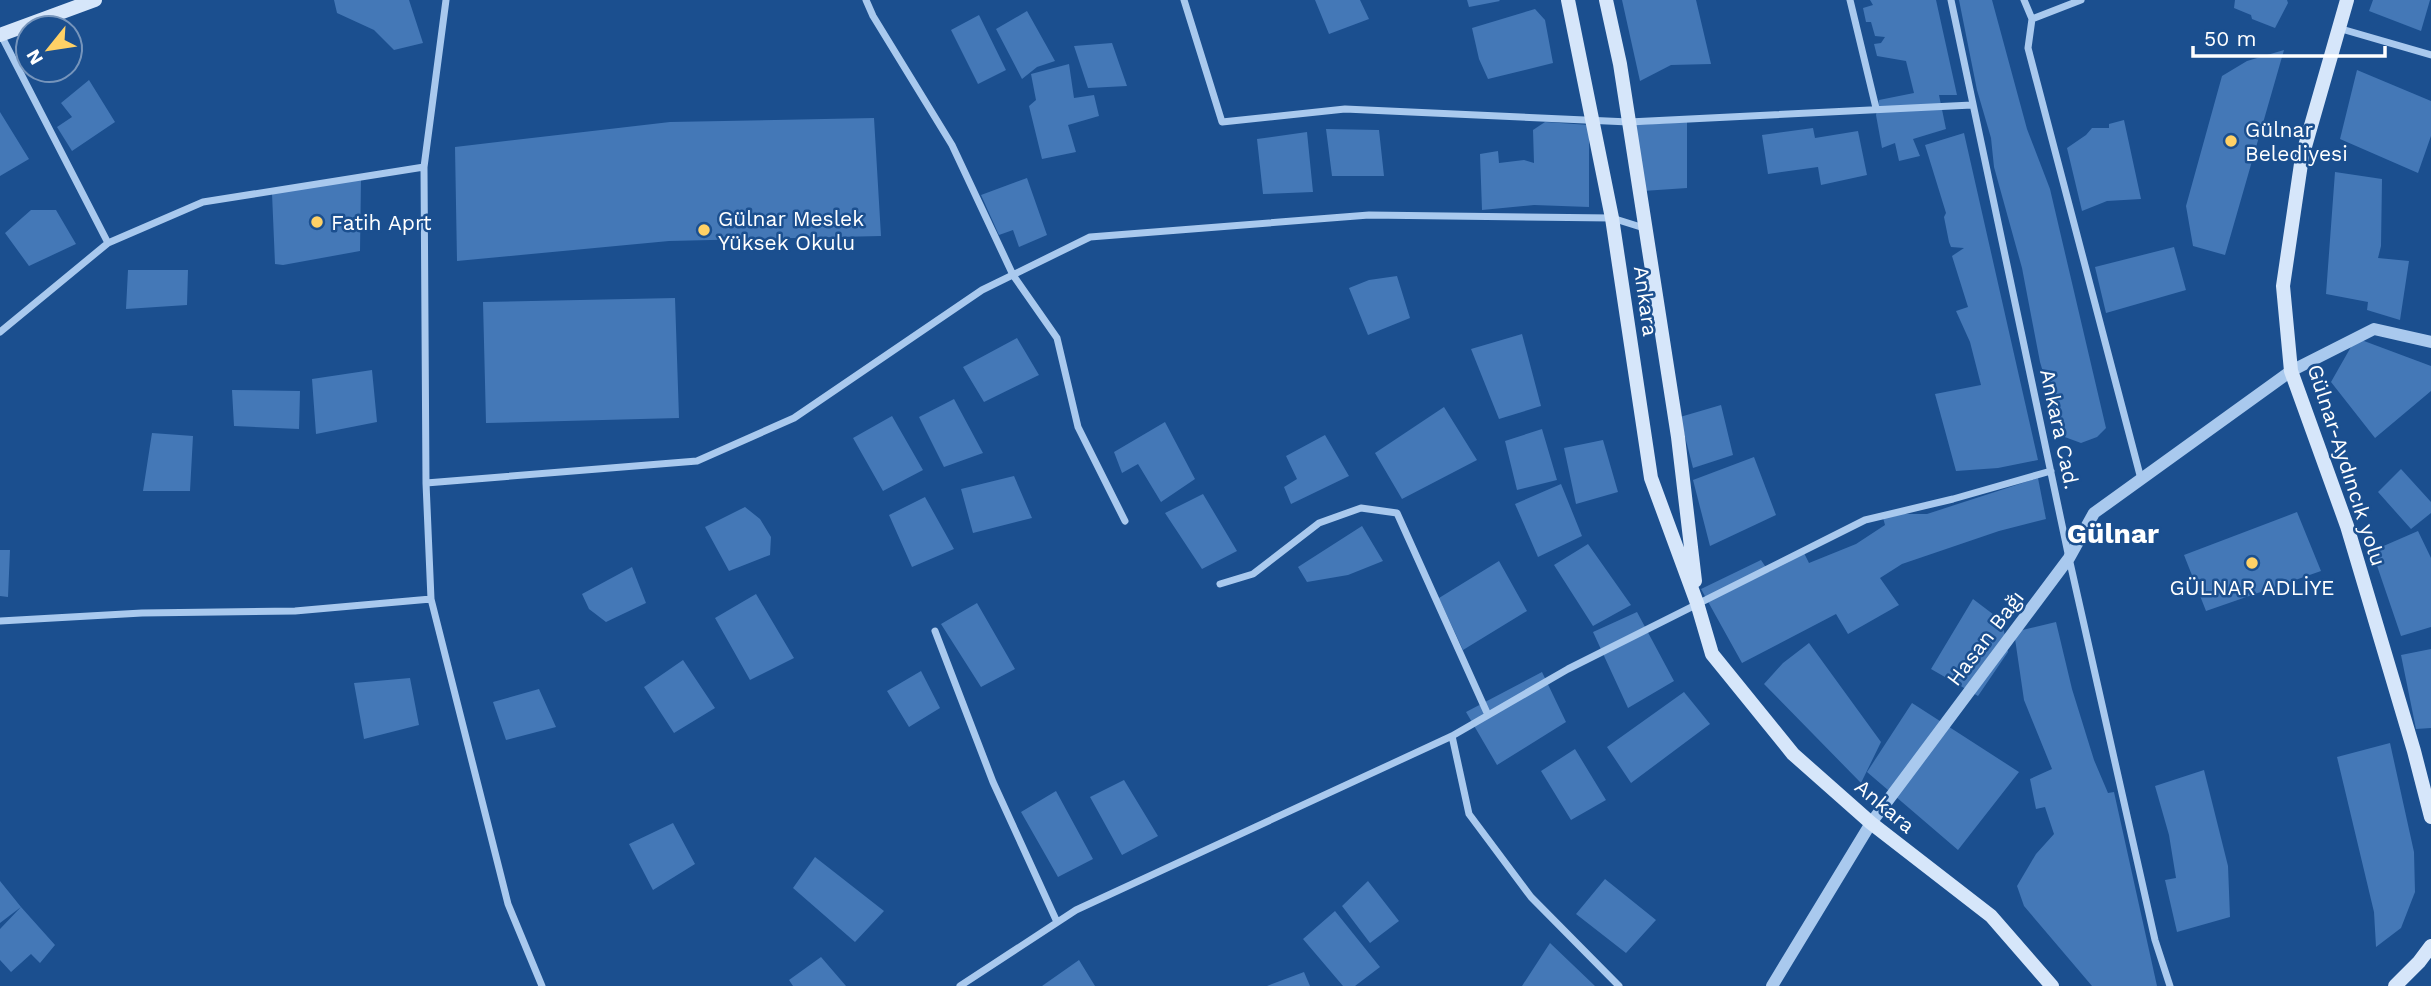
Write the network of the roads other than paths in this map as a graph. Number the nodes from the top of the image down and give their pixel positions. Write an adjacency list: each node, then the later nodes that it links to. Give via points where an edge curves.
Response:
1 (95, 0): 14 (main road)
2 (446, 0): 20 (street)
3 (866, 0): 24 (street, via 952,145)
4 (1184, 0): 18 (street, via 1222,122 1345,109)
5 (1568, 0): 18 (main road, Ankara)
6 (1606, 0): 19 (main road, Ankara)
7 (1850, 0): 17 (street)
8 (1951, 0): 16 (street, Ankara Cad.)
9 (2024, 0): 12 (street)
10 (2081, 0): 12 (street)
11 (2347, 0): 13 (main road, Gülnar-Aydıncık yolu)
12 (2032, 19): 29 (street, via 2028,48)
13 (2338, 28): 15 (street); 27 (main road, Gülnar-Aydıncık yolu, via 2302,157 2283,286)
14 (0, 34): 23 (street)
15 (2431, 55)
16 (1972, 105): 17 (street); 28 (street, Ankara Cad.)
17 (1876, 108): 19 (street)
18 (1592, 120): 19 (street); 21 (main road, Ankara)
19 (1629, 122): 22 (main road, Ankara)
20 (425, 167): 23 (street, via 203,202); 30 (street)
21 (1612, 218): 22 (street); 24 (street, via 1369,215 1090,237); 35 (main road, Ankara, via 1651,478)
22 (1645, 228): 35 (main road, Ankara, via 1678,437)
23 (108, 243): 25 (street)
24 (1013, 275): 30 (street, via 982,289 794,418 697,461); 31 (street, via 1057,338 1078,426)
25 (0, 332)
26 (2431, 342): 27 (street, Hasan Bağı, via 2374,329)
27 (2291, 371): 29 (street, Hasan Bağı); 40 (main road, Gülnar-Aydıncık yolu, via 2347,526)
28 (2051, 471): 32 (street, Ankara Cad.); 35 (street, via 1865,520)
29 (2141, 479): 32 (street, Hasan Bağı, via 2094,513)
30 (426, 483): 34 (street)
31 (1125, 521)
32 (2069, 558): 41 (street, Hasan Bağı); 49 (street, Ankara Cad., via 2155,940)
33 (1220, 584): 38 (street, via 1253,574 1319,523 1361,508 1397,513)
34 (431, 599): 36 (street, via 295,611); 45 (street, via 508,904)
35 (1697, 603): 38 (street); 41 (main road, Ankara, via 1712,654 1793,754)
36 (0, 621)
37 (935, 631): 42 (street, via 993,782)
38 (1488, 715): 39 (street)
39 (1452, 736): 42 (street, via 1076,909); 47 (street, via 1469,814 1531,897)
40 (2431, 817)
41 (1871, 823): 44 (main road, Ankara, via 1990,916); 48 (street, Hasan Bağı)
42 (1057, 922): 46 (street)
43 (2431, 946): 50 (main road)
44 (2048, 984)
45 (542, 986)
46 (960, 986)
47 (1619, 986)
48 (1772, 986)
49 (2170, 986)
50 (2395, 986)

